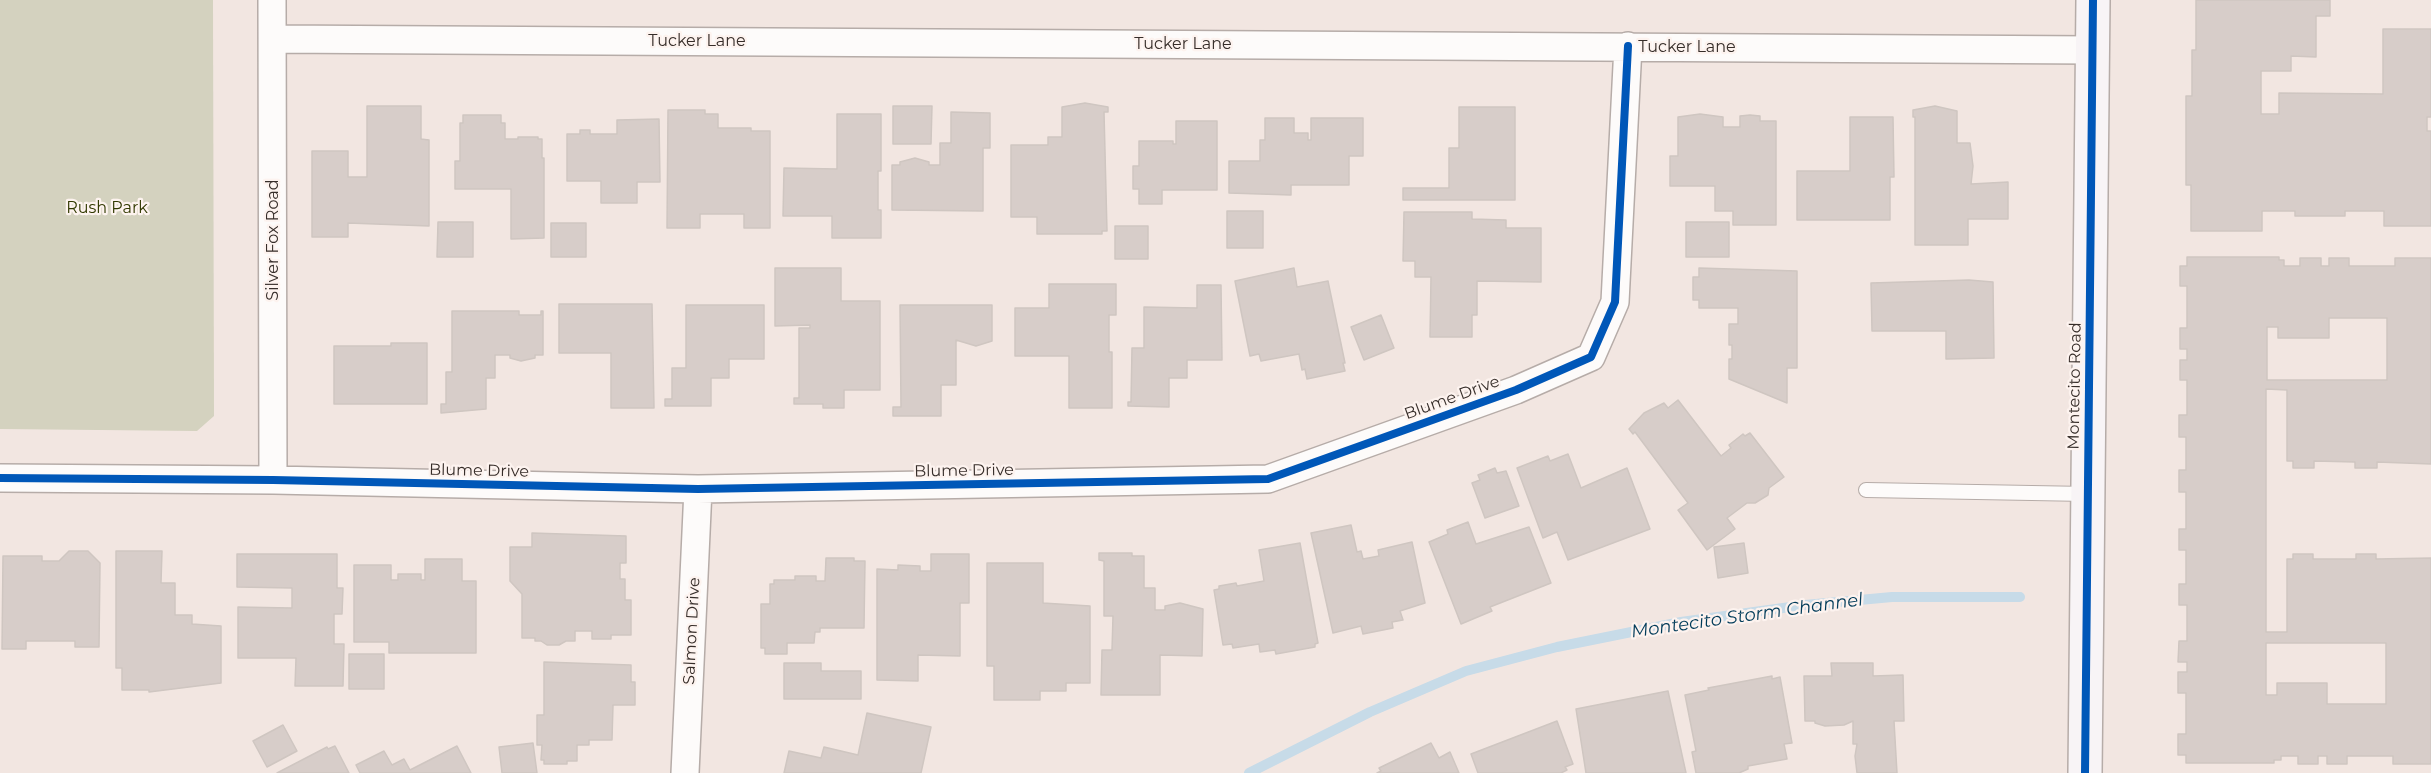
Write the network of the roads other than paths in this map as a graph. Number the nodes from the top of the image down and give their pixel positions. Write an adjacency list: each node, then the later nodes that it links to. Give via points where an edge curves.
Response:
1 (272, 0): 3 (street, Silver Fox Road)
2 (2093, 0): 5 (street, Montecito Road)
3 (273, 39): 4 (street, Tucker Lane); 7 (street, Silver Fox Road)
4 (1628, 46): 5 (street, Tucker Lane); 8 (street, Blume Drive, via 1615,302 1591,357 1516,390 1268,479)
5 (2093, 50): 10 (street, Montecito Road)
6 (0, 478): 7 (street, Blume Drive)
7 (273, 480): 8 (street, Blume Drive)
8 (698, 489): 11 (street, Salmon Drive)
9 (1866, 490): 10 (lane)
10 (2087, 494): 12 (street, Montecito Road)
11 (685, 773)
12 (2085, 773)

